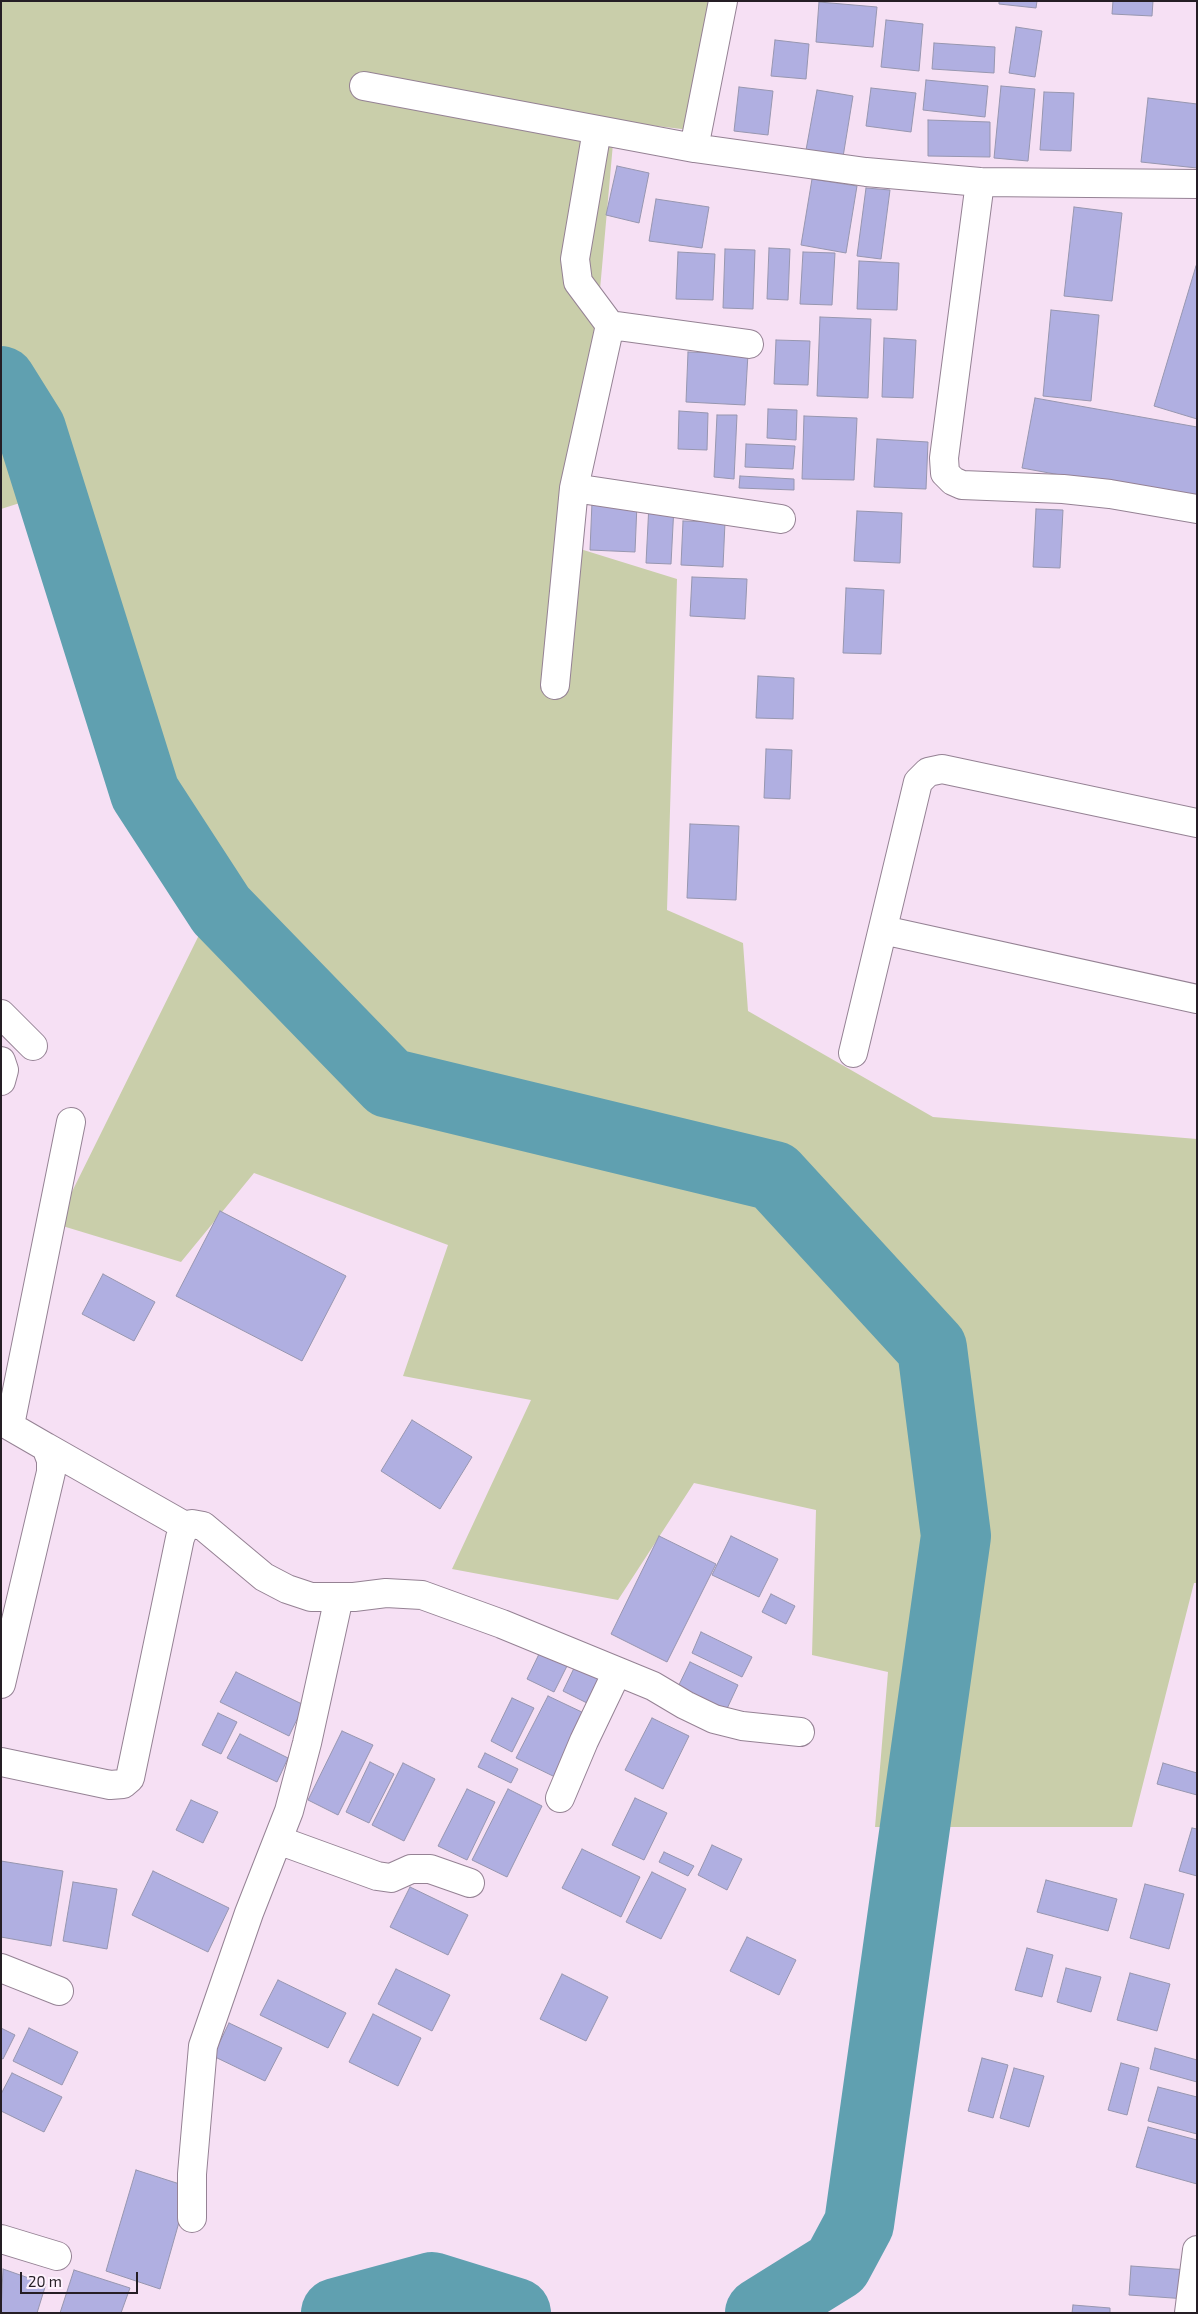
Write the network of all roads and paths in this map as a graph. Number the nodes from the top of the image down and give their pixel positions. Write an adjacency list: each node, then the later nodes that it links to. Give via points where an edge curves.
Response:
1 (723, 1): 4 (street)
2 (364, 86): 3 (street)
3 (597, 130): 4 (street); 7 (street, via 575,259 578,282)
4 (694, 148): 5 (street, via 866,172)
5 (980, 182): 6 (street); 10 (street, via 944,458 945,473 962,485 1063,489 1118,495)
6 (1197, 184)
7 (610, 325): 8 (street); 9 (street)
8 (749, 344)
9 (574, 488): 11 (street); 12 (street)
10 (1197, 510)
11 (781, 519)
12 (555, 685)
13 (1197, 823): 14 (street, via 942,769 928,772 918,782)
14 (882, 930): 15 (street); 18 (street)
15 (1197, 999)
16 (1, 1014): 17 (street)
17 (33, 1046)
18 (853, 1053)
19 (1, 1061): 20 (street, via 4,1070)
20 (1, 1081)
21 (71, 1122): 22 (street)
22 (6, 1423): 23 (street)
23 (46, 1447): 24 (street); 27 (street, via 51,1472)
24 (185, 1526): 25 (street, via 203,1526 264,1577 287,1590 311,1597); 29 (street, via 130,1778 123,1784 110,1785)
25 (339, 1597): 26 (street, via 386,1593 422,1595); 31 (street, via 307,1743)
26 (617, 1672): 28 (street, via 653,1686 714,1719 742,1726); 30 (street)
27 (1, 1684)
28 (800, 1732)
29 (1, 1762)
30 (560, 1798)
31 (278, 1840): 32 (street, via 377,1876 391,1878 411,1869 430,1869); 35 (street, via 203,2046 192,2174)
32 (470, 1883)
33 (1, 1968): 34 (street)
34 (59, 1991)
35 (192, 2218)
36 (1, 2239): 38 (street)
37 (1197, 2250): 39 (street)
38 (57, 2256)
39 (1189, 2313)

